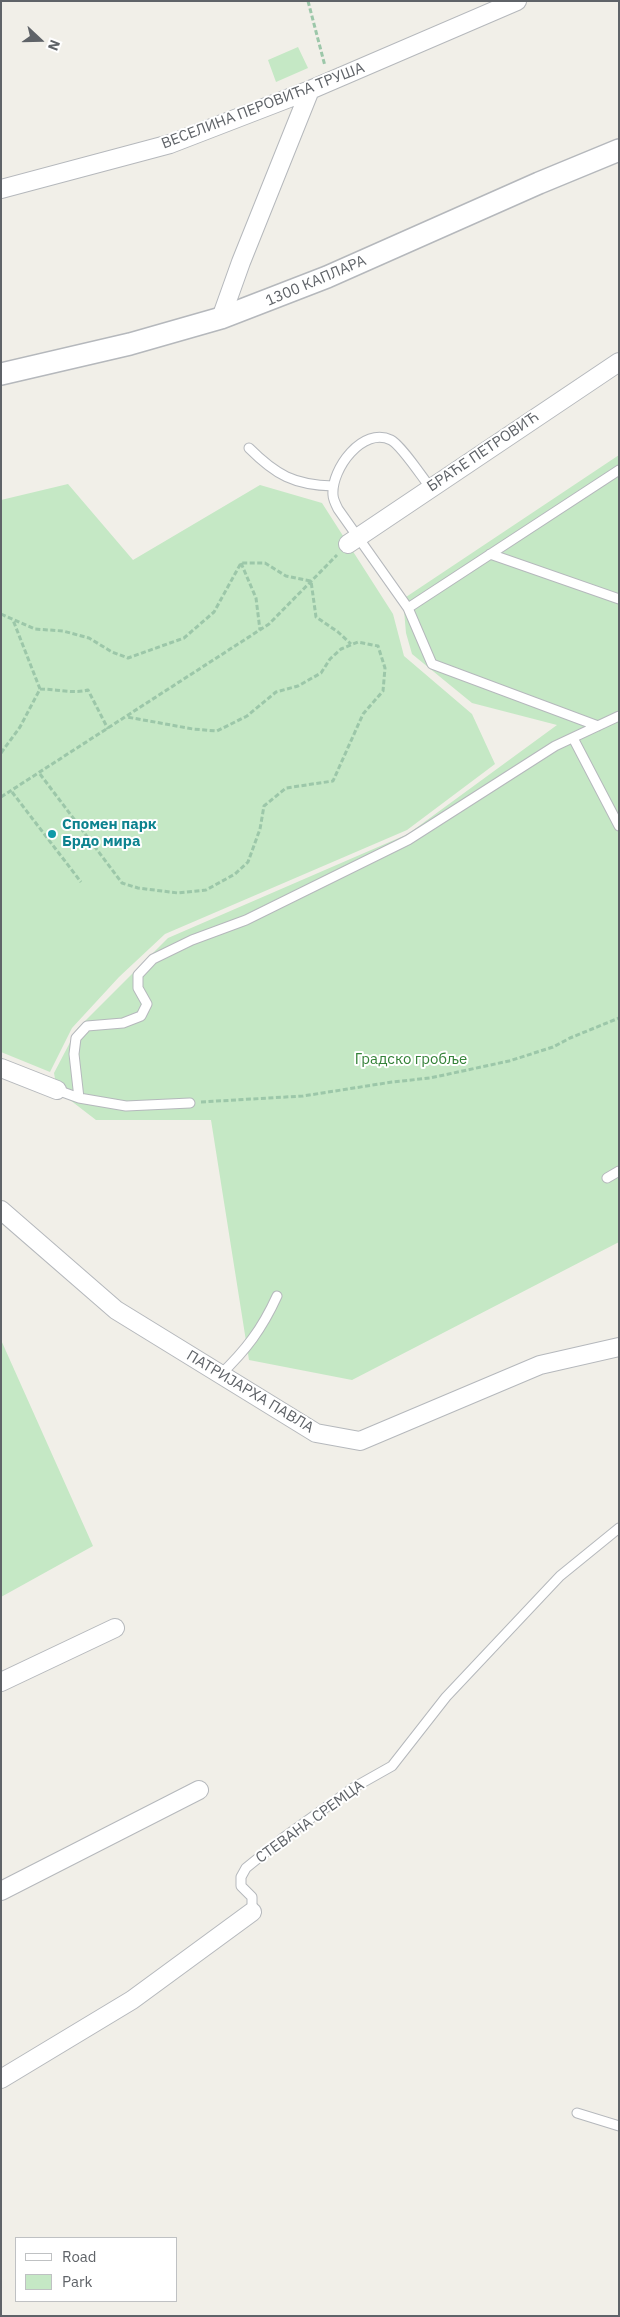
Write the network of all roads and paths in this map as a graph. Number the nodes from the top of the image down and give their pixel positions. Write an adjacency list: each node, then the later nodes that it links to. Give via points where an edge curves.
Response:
1 (308, 1): 3 (path)
2 (518, 1): 3 (street, ВЕСЕЛИНА ПЕРОВИЋА ТРУША)
3 (329, 82): 4 (street, ВЕСЕЛИНА ПЕРОВИЋА ТРУША)
4 (310, 90): 6 (street, ВЕСЕЛИНА ПЕРОВИЋА ТРУША, via 170,144); 7 (street)
5 (619, 150): 7 (street, 1300 КАПЛАРА, via 327,277)
6 (1, 188)
7 (221, 318): 9 (street, 1300 КАПЛАРА, via 130,344)
8 (619, 362): 13 (street, БРАЋЕ ПЕТРОВИЋ)
9 (1, 374)
10 (249, 448): 12 (lane, via 267,466 286,478 311,485)
11 (619, 470): 15 (lane)
12 (333, 486): 13 (lane, via 353,450 378,437 396,442); 14 (lane, via 333,495)
13 (430, 487): 14 (street, БРАЋЕ ПЕТРОВИЋ)
14 (352, 541): 17 (path); 19 (lane)
15 (490, 554): 18 (lane); 19 (lane)
16 (241, 563): 17 (path, via 264,563 286,576); 21 (path, via 214,612 184,638 128,658 89,638 35,628); 22 (path, via 256,598)
17 (311, 581): 22 (path); 23 (path, via 316,617)
18 (619, 599)
19 (408, 608): 27 (lane, via 432,664)
20 (1, 614): 21 (path)
21 (13, 620): 24 (path)
22 (260, 630): 26 (path)
23 (351, 644): 26 (path, via 330,659 321,673 298,686 276,692 247,716 217,731); 31 (path, via 358,642 378,646 385,668 383,690 363,714 333,781 286,788 264,806 248,862 235,874 206,890 178,893 122,883)
24 (40, 689): 28 (path, via 77,693 88,690); 30 (path, via 20,727)
25 (619, 716): 27 (lane)
26 (127, 717): 28 (path)
27 (598, 726): 29 (lane)
28 (108, 729): 31 (path)
29 (573, 738): 34 (lane); 39 (lane, via 555,746 408,840 246,920 153,959 138,974 138,988 147,1004 142,1016 123,1024 87,1026 76,1038 74,1054)
30 (1, 753)
31 (40, 774): 32 (path)
32 (12, 792): 33 (path); 35 (path)
33 (1, 797)
34 (619, 826)
35 (81, 882)
36 (619, 1018): 40 (path, via 553,1047 509,1061 430,1078 303,1096)
37 (1, 1068): 38 (street)
38 (57, 1090): 39 (lane)
39 (79, 1098): 40 (lane, via 126,1106)
40 (190, 1103)
41 (619, 1171): 42 (lane)
42 (607, 1178)
43 (1, 1210): 46 (street, ПАТРИЈАРХА ПАВЛА, via 116,1310)
44 (277, 1296): 46 (lane, via 266,1321 242,1354)
45 (619, 1346): 46 (street, ПАТРИЈАРХА ПАВЛА, via 540,1365 360,1441 316,1433)
46 (220, 1375)
47 (619, 1528): 52 (lane, СТЕВАНА СРЕМЦА, via 560,1576 446,1697 392,1766 353,1788 246,1868 241,1886 252,1897)
48 (115, 1628): 49 (street)
49 (1, 1682)
50 (199, 1790): 51 (street)
51 (1, 1890)
52 (252, 1912): 53 (street, СТЕВАНА СРЕМЦА, via 132,2000)
53 (1, 2079)
54 (576, 2114): 55 (lane)
55 (619, 2126)

